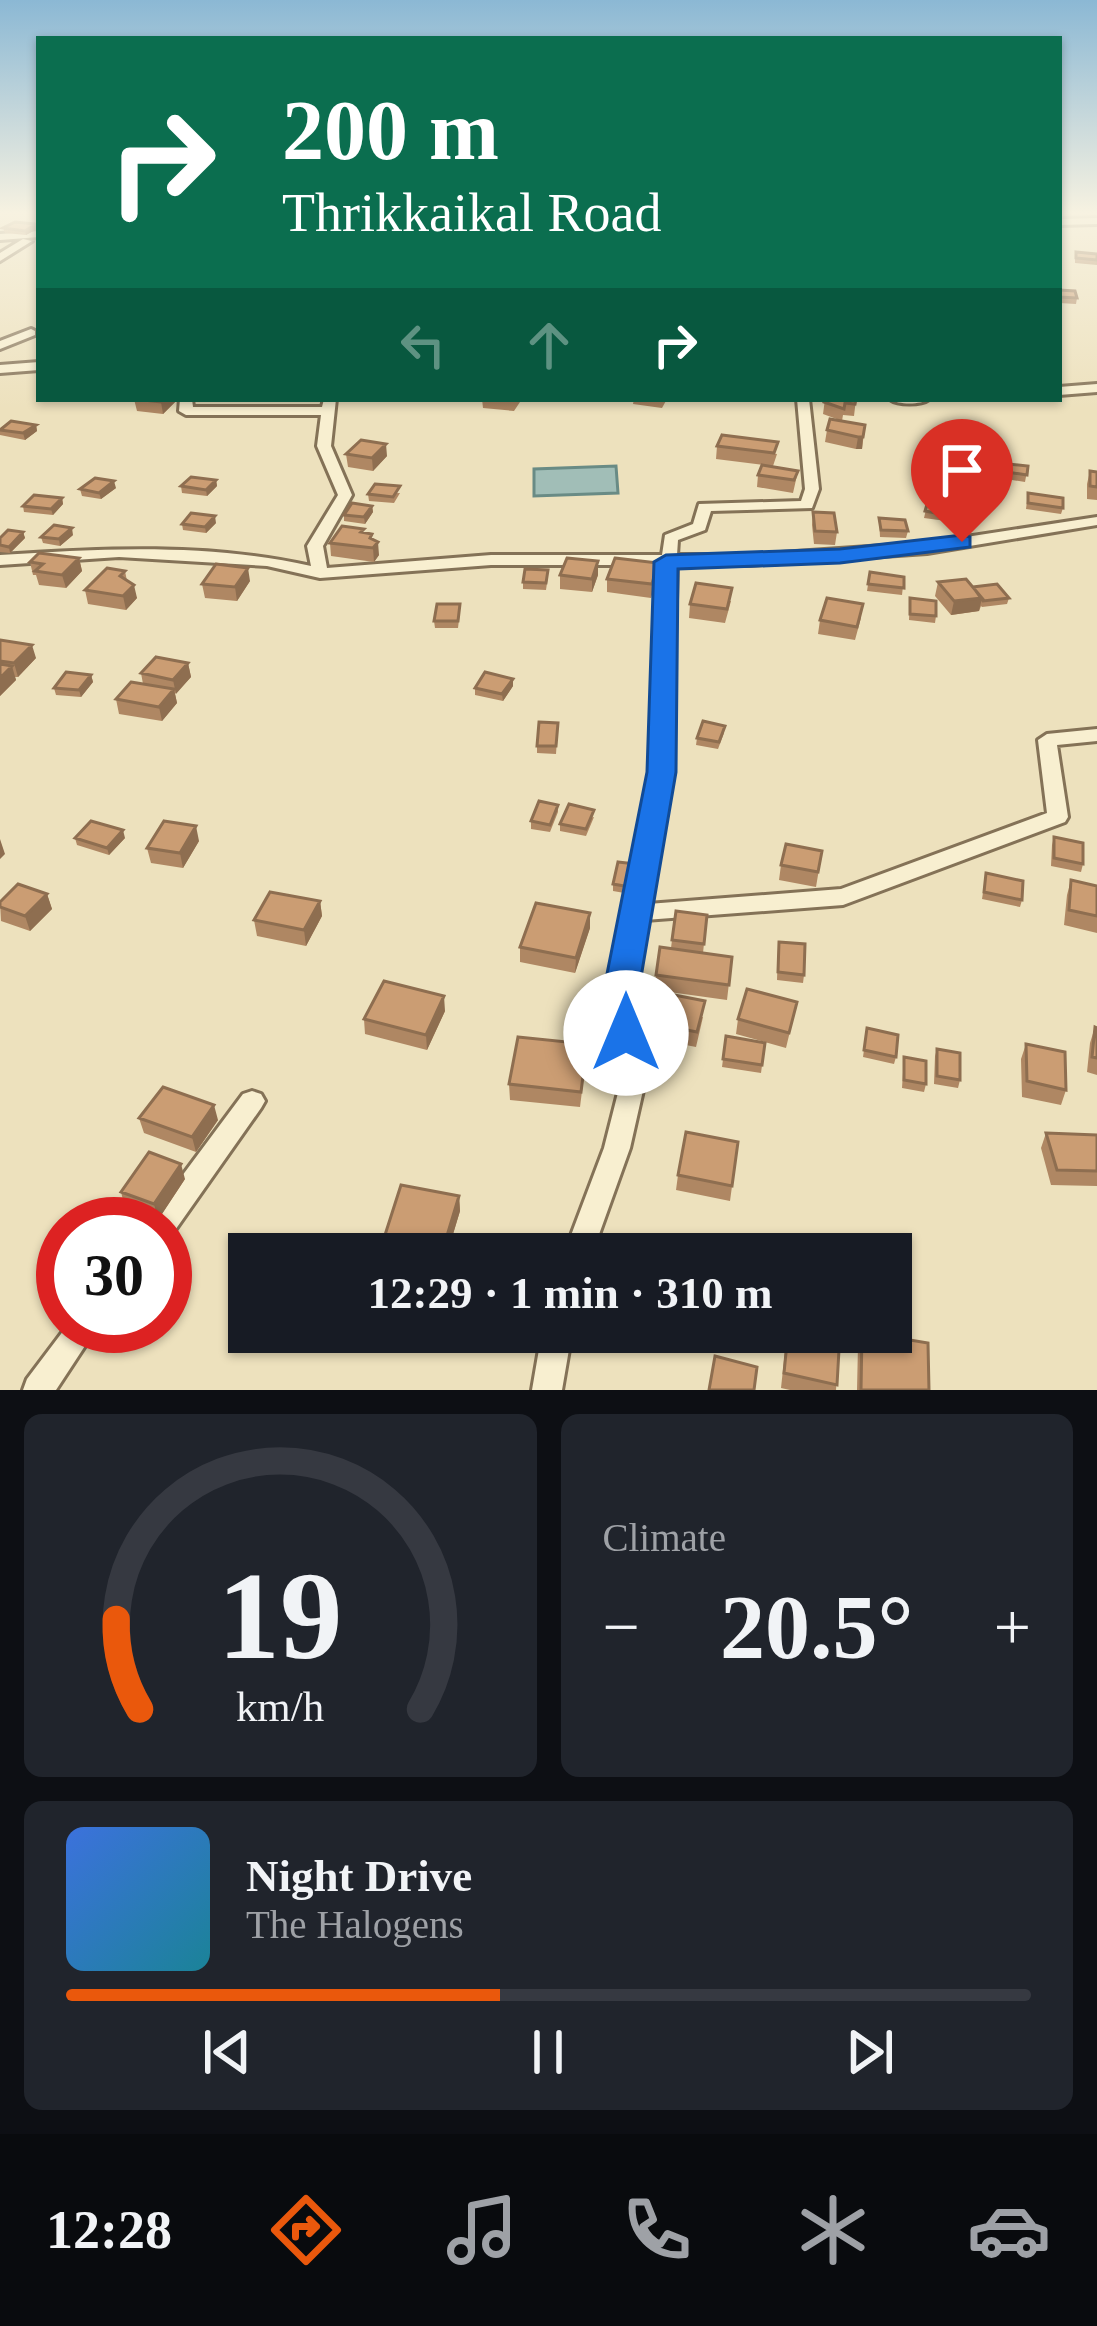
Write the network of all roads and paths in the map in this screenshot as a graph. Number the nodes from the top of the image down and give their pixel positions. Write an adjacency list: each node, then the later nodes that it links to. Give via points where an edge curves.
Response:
1 (32, 333): 2 (street)
2 (0, 344)
3 (36, 366): 4 (street)
4 (0, 369)
5 (1097, 388): 6 (street)
6 (1062, 391)
7 (186, 402): 9 (street, via 186,410)
8 (803, 402): 12 (street, via 807,505 704,508 700,527 670,538)
9 (329, 405): 13 (street, via 324,446 345,495 315,546)
10 (1097, 521): 12 (street, via 927,548)
11 (0, 560): 13 (street, via 119,552 267,561)
12 (666, 562): 13 (street, via 491,560); 15 (street, via 661,772)
13 (320, 573)
14 (1097, 735): 15 (street, via 1047,740 1058,818 843,897)
15 (639, 913): 18 (street, via 622,989 634,1076)
16 (252, 1101): 17 (street)
17 (183, 1197)
18 (586, 1233)
19 (65, 1353): 21 (street)
20 (553, 1353): 22 (street)
21 (38, 1390)
22 (547, 1390)

